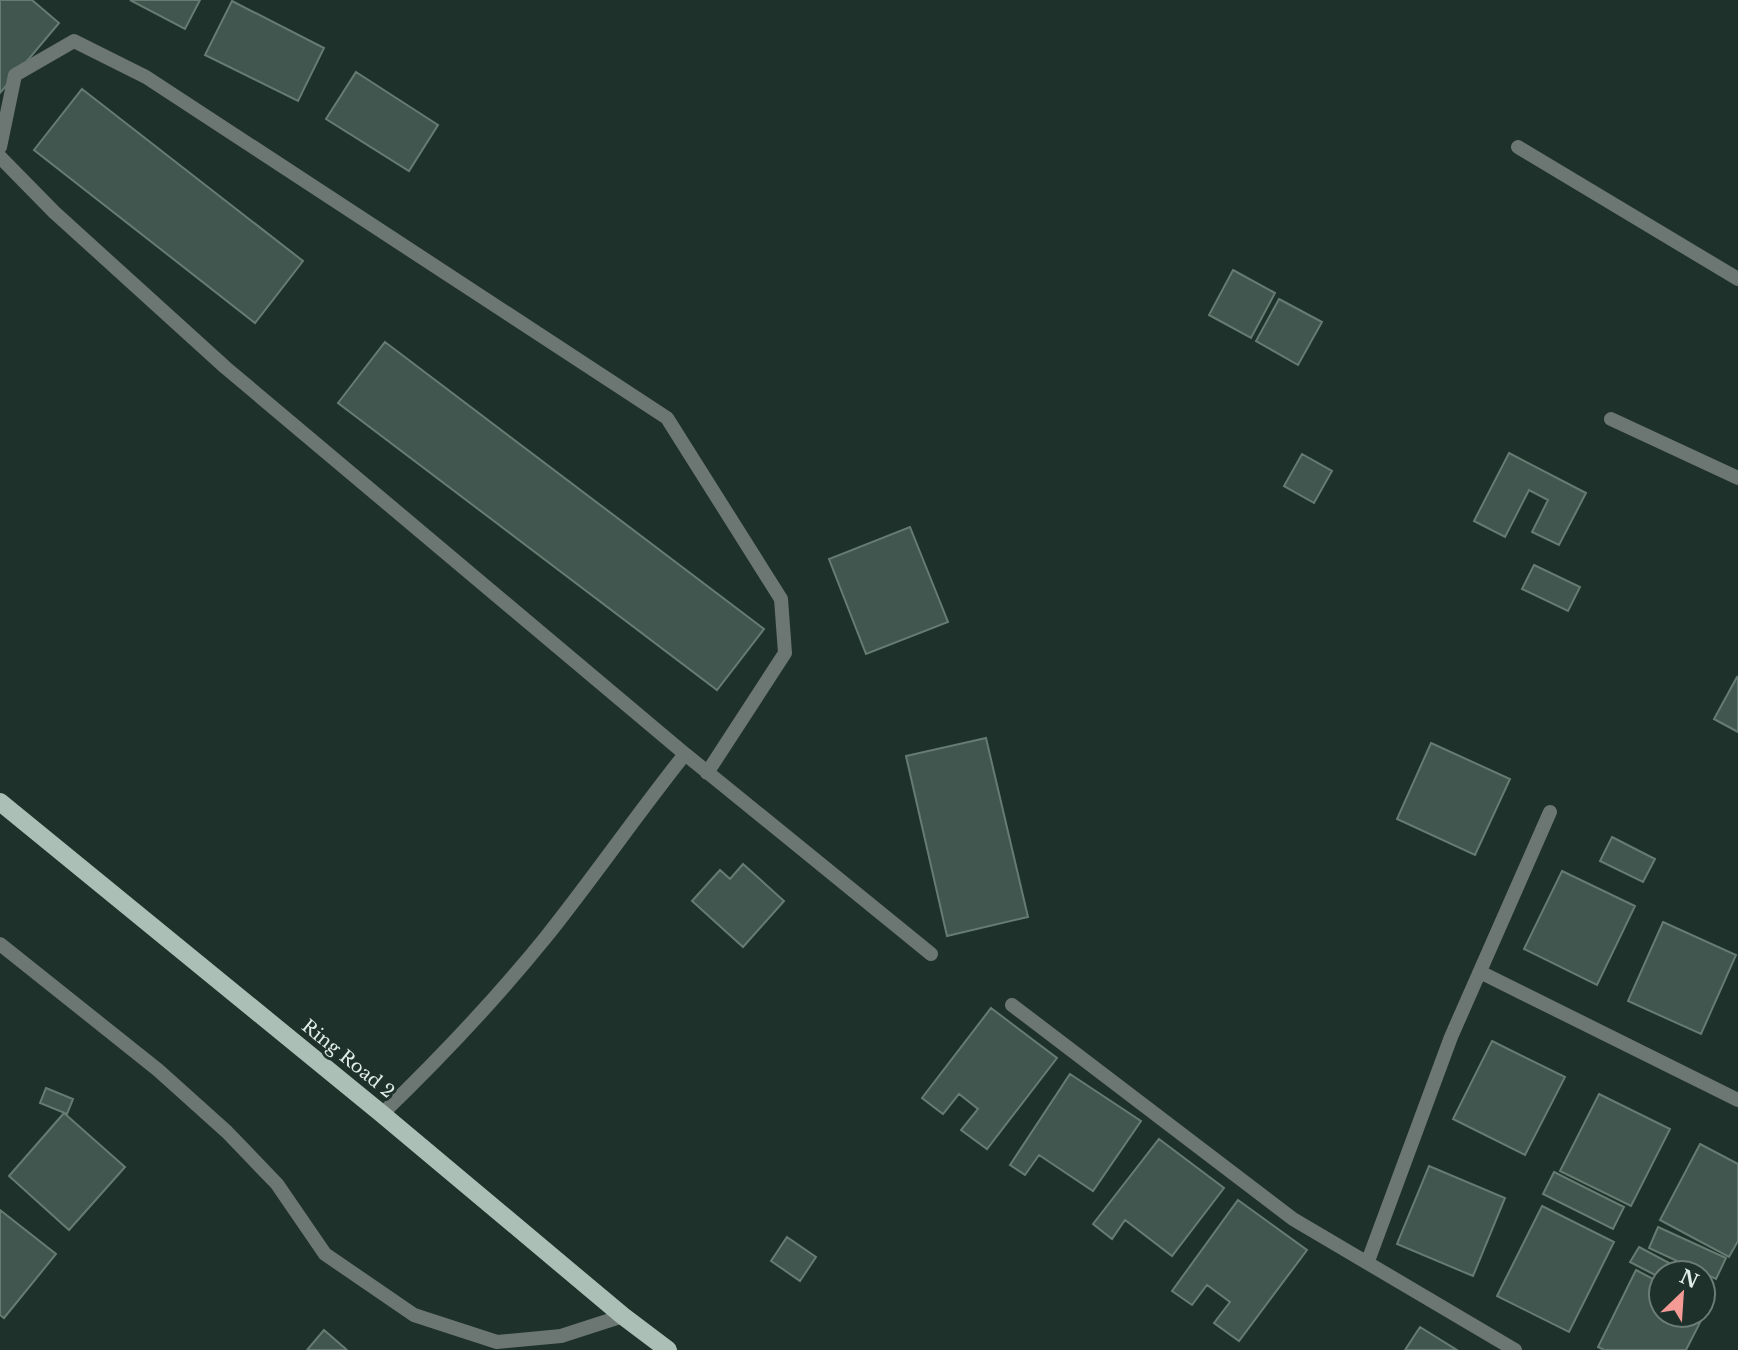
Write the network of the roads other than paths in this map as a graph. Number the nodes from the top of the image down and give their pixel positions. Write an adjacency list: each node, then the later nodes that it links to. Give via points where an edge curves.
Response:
1 (0, 147): 8 (street, via 15,75 74,40 146,77 667,418 781,599 785,653)
2 (1518, 147): 4 (street)
3 (0, 157): 7 (street, via 226,368)
4 (1738, 279)
5 (1611, 419): 6 (street)
6 (1738, 478)
7 (685, 754): 8 (street); 16 (street, via 523,964 457,1041)
8 (707, 773): 12 (street)
9 (0, 802): 16 (main road, Ring Road 2)
10 (1550, 812): 13 (street)
11 (0, 944): 18 (street, via 158,1070 227,1132 277,1184 325,1254 414,1315 496,1342 561,1336)
12 (931, 954)
13 (1480, 972): 15 (street); 17 (street, via 1451,1037)
14 (1012, 1004): 17 (street, via 1293,1219)
15 (1738, 1100)
16 (382, 1114): 18 (main road, Ring Road 2)
17 (1368, 1261): 20 (street)
18 (623, 1316): 19 (main road, Ring Road 2)
19 (668, 1350)
20 (1515, 1350)

